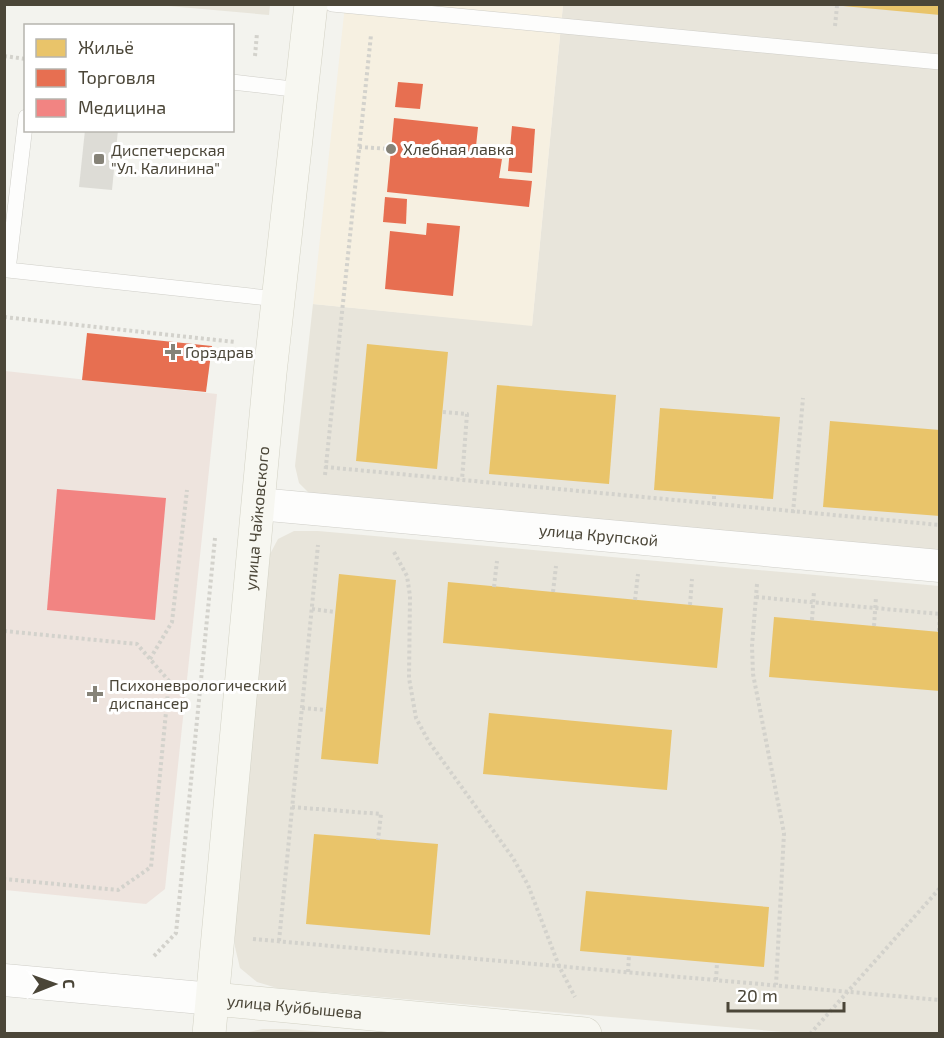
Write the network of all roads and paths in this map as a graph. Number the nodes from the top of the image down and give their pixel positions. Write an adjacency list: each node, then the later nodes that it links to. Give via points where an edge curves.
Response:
1 (311, 4): 7 (main road, улица Чайковского)
2 (332, 4): 5 (lane)
3 (4, 56): 4 (path)
4 (24, 59)
5 (939, 62)
6 (234, 82): 7 (lane)
7 (301, 90): 11 (main road, улица Чайковского)
8 (24, 132): 11 (lane, via 8,270)
9 (359, 147): 10 (path)
10 (391, 149)
11 (278, 299): 19 (main road, улица Чайковского)
12 (4, 317): 13 (path, via 235,341)
13 (234, 352)
14 (803, 398): 20 (path)
15 (443, 412): 17 (path, via 467,414)
16 (325, 467): 17 (path)
17 (462, 480): 20 (path)
18 (187, 490): 32 (path, via 172,622)
19 (258, 504): 21 (street, улица Крупской); 40 (main road, улица Чайковского)
20 (794, 511): 22 (path); 24 (path)
21 (369, 514): 24 (street, улица Крупской); 44 (path, via 407,576 409,678 416,718 513,858 528,885)
22 (939, 525)
23 (215, 535): 39 (path)
24 (775, 551): 25 (street, улица Крупской); 26 (path)
25 (939, 566)
26 (756, 597): 29 (path); 48 (path, via 753,674 784,833)
27 (312, 609): 28 (path)
28 (335, 612)
29 (939, 613): 31 (path)
30 (4, 632): 32 (path, via 137,644)
31 (939, 632)
32 (150, 659): 37 (path, via 170,681 151,867 118,890)
33 (302, 708): 34 (path)
34 (326, 710)
35 (292, 807): 36 (path, via 381,814)
36 (378, 840)
37 (4, 879)
38 (939, 888): 49 (path)
39 (176, 933): 40 (path); 42 (path)
40 (219, 936): 44 (path); 50 (main road, улица Чайковского)
41 (629, 955): 45 (path)
42 (154, 956)
43 (717, 963): 47 (path)
44 (559, 966): 45 (path); 52 (path)
45 (628, 972): 47 (path)
46 (4, 980): 50 (street, улица Куйбышева)
47 (716, 980): 48 (path)
48 (776, 985): 49 (path)
49 (847, 992): 51 (path); 54 (path)
50 (213, 999): 52 (main road, улица Куйбышева); 53 (main road, улица Чайковского)
51 (939, 1000)
52 (582, 1019)
53 (209, 1034)
54 (810, 1034)

